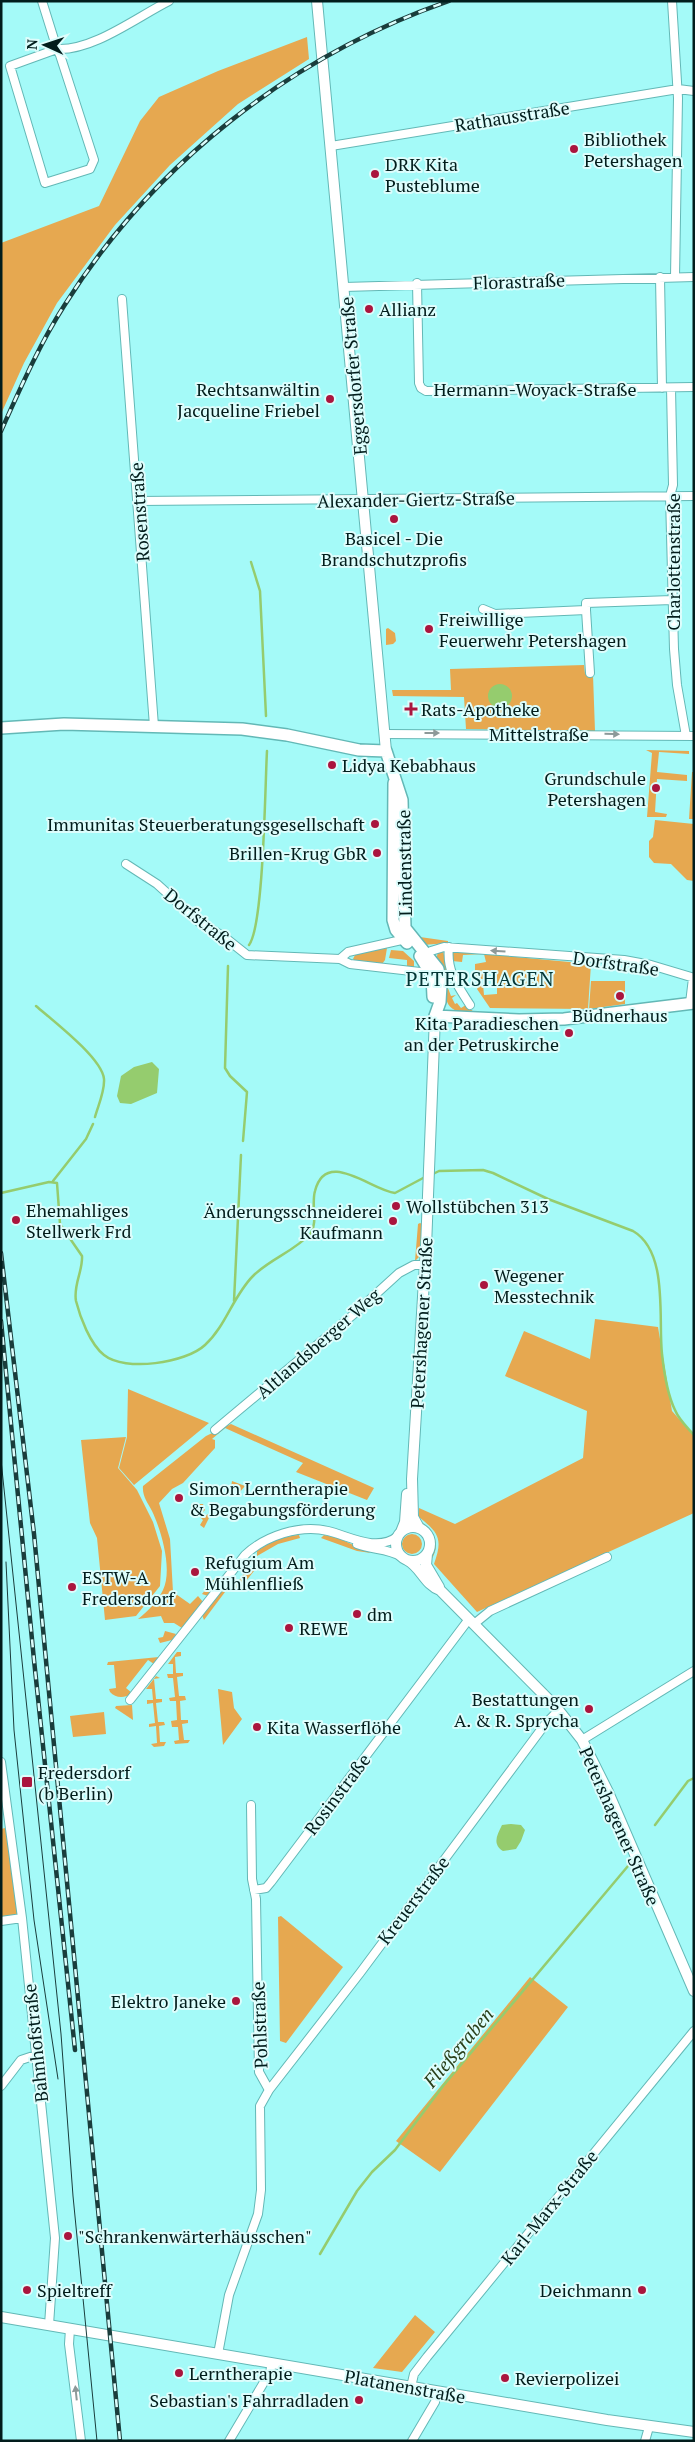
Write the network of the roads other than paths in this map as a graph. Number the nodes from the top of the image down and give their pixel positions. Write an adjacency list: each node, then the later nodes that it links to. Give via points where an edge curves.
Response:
1 (42, 1): 6 (street)
2 (169, 1): 5 (street)
3 (317, 1): 9 (street, Eggersdorfer Straße)
4 (672, 1): 7 (street)
5 (157, 4): 6 (street, via 93,41)
6 (57, 50): 6 (street, via 94,160 90,169 45,183 10,66)
7 (678, 89): 8 (street, Rathausstraße); 9 (street, Rathausstraße); 11 (street)
8 (694, 91)
9 (331, 146): 14 (street, Eggersdorfer Straße)
10 (660, 277): 11 (street, Florastraße); 13 (street, Florastraße); 17 (street)
11 (675, 277): 12 (street, Florastraße)
12 (694, 277)
13 (417, 283): 14 (street, Florastraße); 17 (street, Hermann-Woyack-Straße, via 419,383 426,391)
14 (344, 287): 22 (street, Eggersdorfer Straße)
15 (122, 299): 21 (street, Rosenstraße)
16 (694, 387): 18 (street, Hermann-Woyack-Straße)
17 (662, 388): 18 (street, Hermann-Woyack-Straße)
18 (671, 388): 19 (street, Charlottenstraße, via 673,485)
19 (670, 496): 20 (street, Alexander-Giertz-Straße); 22 (street, Alexander-Giertz-Straße); 23 (street, Charlottenstraße)
20 (694, 496)
21 (138, 500): 22 (street, Alexander-Giertz-Straße); 27 (street, Rosenstraße)
22 (364, 500): 29 (street, Eggersdorfer Straße)
23 (672, 600): 25 (street, via 586,603); 30 (street, Charlottenstraße, via 677,685)
24 (483, 608): 25 (street, via 495,614)
25 (586, 610): 26 (street)
26 (590, 673)
27 (154, 726): 28 (main road, via 64,724); 31 (main road, via 250,730 358,750)
28 (1, 728)
29 (384, 734): 30 (street, Mittelstraße, one-way to 30); 31 (street, Eggersdorfer Straße)
30 (690, 736)
31 (386, 751): 33 (main road, Lindenstraße, via 402,800 403,916)
32 (126, 864): 36 (street, Dorfstraße, via 157,884 199,922 247,955)
33 (407, 938): 35 (main road, Lindenstraße); 36 (street, Dorfstraße, via 348,952)
34 (449, 947): 35 (street, Dorfstraße, via 436,948); 38 (street, Dorfstraße, one-way to 34, via 624,960); 40 (street, via 450,971)
35 (424, 956): 41 (main road, Lindenstraße, via 440,974 440,1002)
36 (340, 959): 37 (street, Dorfstraße, via 350,964)
37 (420, 972)
38 (693, 978): 39 (street, Dorfstraße)
39 (692, 1003): 41 (main road, Dorfstraße, via 557,1020)
40 (470, 1005)
41 (435, 1016): 42 (street, Petershagener Straße)
42 (425, 1265): 43 (street, Altlandsberger Weg, via 414,1265 399,1273); 44 (street, Petershagener Straße)
43 (215, 1430)
44 (412, 1479): 45 (street, Petershagener Straße, via 413,1517); 46 (street, Petershagener Straße, via 406,1496 405,1522)
45 (419, 1528): 46 (street, via 410,1528); 48 (street, Petershagener Straße, via 429,1540)
46 (399, 1534): 47 (street, via 391,1541 381,1542); 50 (street, Petershagener Straße, via 396,1546)
47 (344, 1538): 50 (street); 54 (street, via 328,1531 307,1529 282,1534 255,1546)
48 (426, 1554): 50 (street, via 419,1560); 51 (street, Petershagener Straße, via 426,1565)
49 (607, 1556): 52 (street, Rosinstraße)
50 (404, 1558): 51 (street, Petershagener Straße)
51 (440, 1590): 52 (street, Petershagener Straße)
52 (472, 1622): 55 (street, Petershagener Straße); 59 (street, Rosinstraße, via 271,1882 266,1888)
53 (694, 1671): 56 (street)
54 (130, 1700)
55 (559, 1710): 56 (street, Petershagener Straße); 66 (street, Kreuerstraße)
56 (582, 1740): 62 (street, Petershagener Straße, via 608,1792)
57 (1, 1762): 60 (street, Bahnhofstraße)
58 (251, 1805): 59 (street, Pohlstraße)
59 (254, 1890): 66 (street, Pohlstraße, via 259,2072)
60 (22, 1918): 61 (street); 64 (street, Bahnhofstraße)
61 (1, 1921)
62 (694, 1991)
63 (694, 2031): 72 (street, Karl-Marx-Straße, via 427,2357 414,2374)
64 (36, 2055): 65 (street, via 21,2060); 68 (street, Bahnhofstraße, via 55,2238)
65 (1, 2086)
66 (269, 2090): 70 (street, Pohlstraße, via 260,2106 261,2190 258,2214 229,2295)
67 (1, 2317): 68 (street, Platanenstraße)
68 (49, 2325): 69 (street, Platanenstraße)
69 (70, 2329): 70 (street, Platanenstraße); 76 (street, one-way to 69)
70 (218, 2354): 71 (street, Platanenstraße)
71 (272, 2363): 72 (street, Platanenstraße); 77 (street, via 270,2372)
72 (411, 2387): 73 (street, Platanenstraße)
73 (437, 2392): 74 (street, Platanenstraße); 78 (street, via 435,2402)
74 (648, 2427): 75 (street, Platanenstraße); 79 (street)
75 (694, 2432)
76 (81, 2441)
77 (229, 2441)
78 (412, 2441)
79 (645, 2441)

